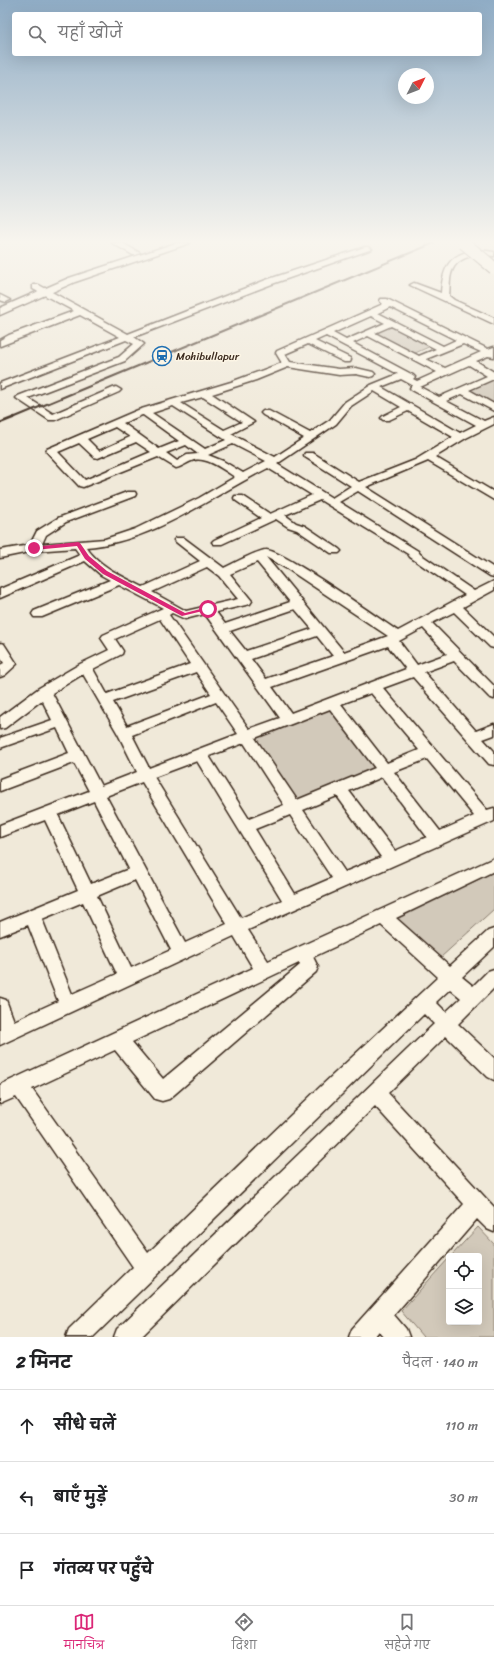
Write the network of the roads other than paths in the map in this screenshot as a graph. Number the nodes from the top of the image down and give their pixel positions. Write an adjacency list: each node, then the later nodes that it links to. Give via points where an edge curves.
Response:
1 (11, 305): 7 (main road)
2 (69, 305): 8 (street)
3 (208, 305): 14 (street)
4 (387, 305): 9 (street)
5 (393, 305): 16 (street)
6 (459, 305): 10 (street)
7 (0, 312)
8 (80, 312): 14 (street); 17 (street)
9 (370, 312): 11 (street); 12 (street)
10 (494, 321)
11 (392, 323): 13 (street); 19 (street)
12 (325, 332): 15 (street); 18 (street)
13 (368, 333): 18 (street); 21 (street)
14 (126, 337): 28 (street); 30 (street, via 140,344 122,359 21,398 52,418)
15 (307, 340): 22 (street); 24 (street, via 280,353)
16 (464, 340): 19 (street); 20 (street)
17 (0, 343)
18 (346, 343): 27 (street)
19 (443, 349): 21 (street)
20 (492, 353): 23 (street)
21 (419, 359): 25 (street)
22 (346, 360)
23 (469, 361): 25 (street); 31 (street, via 494,376)
24 (287, 364): 26 (street, via 339,372 356,370); 32 (street, via 255,378)
25 (445, 372): 27 (street)
26 (370, 374)
27 (419, 383): 29 (street, via 401,376); 33 (street, via 415,388)
28 (0, 386)
29 (374, 387): 35 (street); 44 (street, via 348,404 333,422)
30 (116, 390)
31 (462, 390): 33 (street); 36 (street)
32 (203, 393): 34 (street); 43 (street, via 249,422)
33 (438, 401): 42 (street)
34 (174, 402): 37 (street); 43 (street)
35 (408, 407): 39 (street); 45 (street)
36 (494, 408)
37 (145, 412): 41 (street); 49 (street)
38 (266, 413): 44 (street)
39 (386, 418)
40 (494, 420): 42 (street)
41 (116, 423): 46 (street); 47 (street)
42 (483, 425): 45 (street)
43 (224, 434): 48 (street)
44 (310, 437): 53 (street)
45 (459, 437): 52 (street)
46 (80, 438): 47 (street, via 98,455); 50 (street, via 51,451 84,484)
47 (137, 438): 50 (street)
48 (233, 440): 49 (street, via 204,453); 53 (street)
49 (187, 441): 50 (street)
50 (158, 454): 54 (street, via 176,465 194,457 205,458 218,462)
51 (309, 456): 55 (street)
52 (428, 457): 55 (street); 58 (street)
53 (272, 462): 54 (street); 57 (street)
54 (242, 478): 64 (street, via 139,531 106,542)
55 (359, 486): 60 (street); 72 (street)
56 (131, 494): 65 (street, via 62,520 41,533)
57 (321, 495): 60 (street); 61 (street)
58 (494, 497)
59 (239, 498): 61 (street)
60 (332, 502): 77 (street, via 414,552 414,555)
61 (273, 517): 63 (street); 66 (street, via 301,528)
62 (180, 540): 70 (street)
63 (218, 542)
64 (78, 544): 65 (street); 68 (street)
65 (34, 548): 67 (street)
66 (335, 551)
67 (0, 554)
68 (86, 556): 73 (street, via 105,572); 76 (street)
69 (259, 556): 71 (street); 78 (street); 86 (street, via 266,554 293,567)
70 (208, 562): 71 (street); 75 (street)
71 (223, 572): 80 (street, via 246,600)
72 (494, 573)
73 (120, 580): 75 (street); 82 (street)
74 (494, 585): 77 (street)
75 (143, 592): 81 (street)
76 (0, 594)
77 (474, 596): 79 (street)
78 (298, 604): 84 (street); 85 (street)
79 (455, 606): 83 (street); 87 (street)
80 (208, 609): 81 (street, via 185,615); 84 (street)
81 (167, 611): 92 (street); 93 (street, via 107,638 118,651)
82 (38, 614)
83 (424, 622): 86 (street); 89 (street)
84 (222, 629): 90 (street)
85 (320, 631): 90 (street); 91 (street)
86 (393, 638): 91 (street); 94 (street)
87 (494, 644)
88 (0, 647): 95 (street, via 11,664)
89 (456, 655): 94 (street); 99 (street)
90 (243, 657): 96 (street)
91 (341, 657): 96 (street)
92 (198, 666): 100 (street); 101 (street)
93 (85, 668): 98 (street); 101 (street)
94 (414, 670): 97 (street); 109 (street)
95 (0, 672)
96 (263, 685): 103 (street)
97 (373, 686): 102 (street); 111 (street)
98 (44, 691): 104 (street); 105 (street)
99 (494, 694)
100 (219, 696): 107 (street); 108 (street)
101 (104, 700): 107 (street)
102 (332, 702): 103 (street); 115 (street)
103 (288, 719): 108 (street)
104 (60, 722): 110 (street); 113 (street)
105 (0, 724)
106 (494, 729): 109 (street)
107 (124, 733): 116 (street)
108 (246, 735): 112 (street); 120 (street)
109 (474, 737): 114 (street)
110 (0, 743)
111 (429, 752): 115 (street); 122 (street)
112 (200, 753): 116 (street); 123 (street)
113 (77, 756): 117 (street); 119 (street)
114 (494, 760)
115 (385, 770): 118 (street); 125 (street)
116 (145, 774): 119 (street); 134 (street)
117 (0, 785)
118 (339, 788): 120 (street); 126 (street)
119 (96, 794): 121 (street); 128 (street)
120 (294, 807): 123 (street); 129 (street)
121 (49, 812): 124 (street); 130 (street)
122 (490, 816): 125 (street)
123 (246, 827): 131 (street)
124 (0, 831)
125 (438, 839): 126 (street)
126 (392, 859): 129 (street)
127 (494, 864): 133 (street)
128 (138, 872): 130 (street); 137 (street)
129 (342, 881): 131 (street)
130 (86, 892): 132 (street); 142 (street)
131 (292, 903): 134 (street)
132 (32, 915): 135 (street); 145 (street)
133 (384, 916): 138 (street); 140 (street)
134 (238, 927): 137 (street); 139 (street)
135 (0, 929)
136 (494, 936): 140 (street)
137 (181, 953): 142 (street)
138 (302, 954): 139 (street); 149 (street, via 310,966 162,1092)
139 (265, 972): 149 (street)
140 (450, 977): 143 (street); 144 (street)
141 (494, 977): 143 (street)
142 (127, 978): 145 (street)
143 (473, 998): 147 (street)
144 (424, 1002): 147 (street); 156 (street)
145 (68, 1005): 148 (street)
146 (0, 1006): 148 (street)
147 (446, 1024): 150 (street); 152 (street)
148 (5, 1034)
149 (118, 1040): 151 (street)
150 (494, 1071)
151 (19, 1086): 153 (street); 156 (street)
152 (376, 1093): 154 (street); 159 (street)
153 (0, 1095)
154 (478, 1204): 155 (street); 157 (street)
155 (494, 1222)
156 (147, 1269): 158 (street)
157 (380, 1314): 160 (street); 161 (street)
158 (77, 1337)
159 (125, 1337)
160 (360, 1337)
161 (398, 1337)

